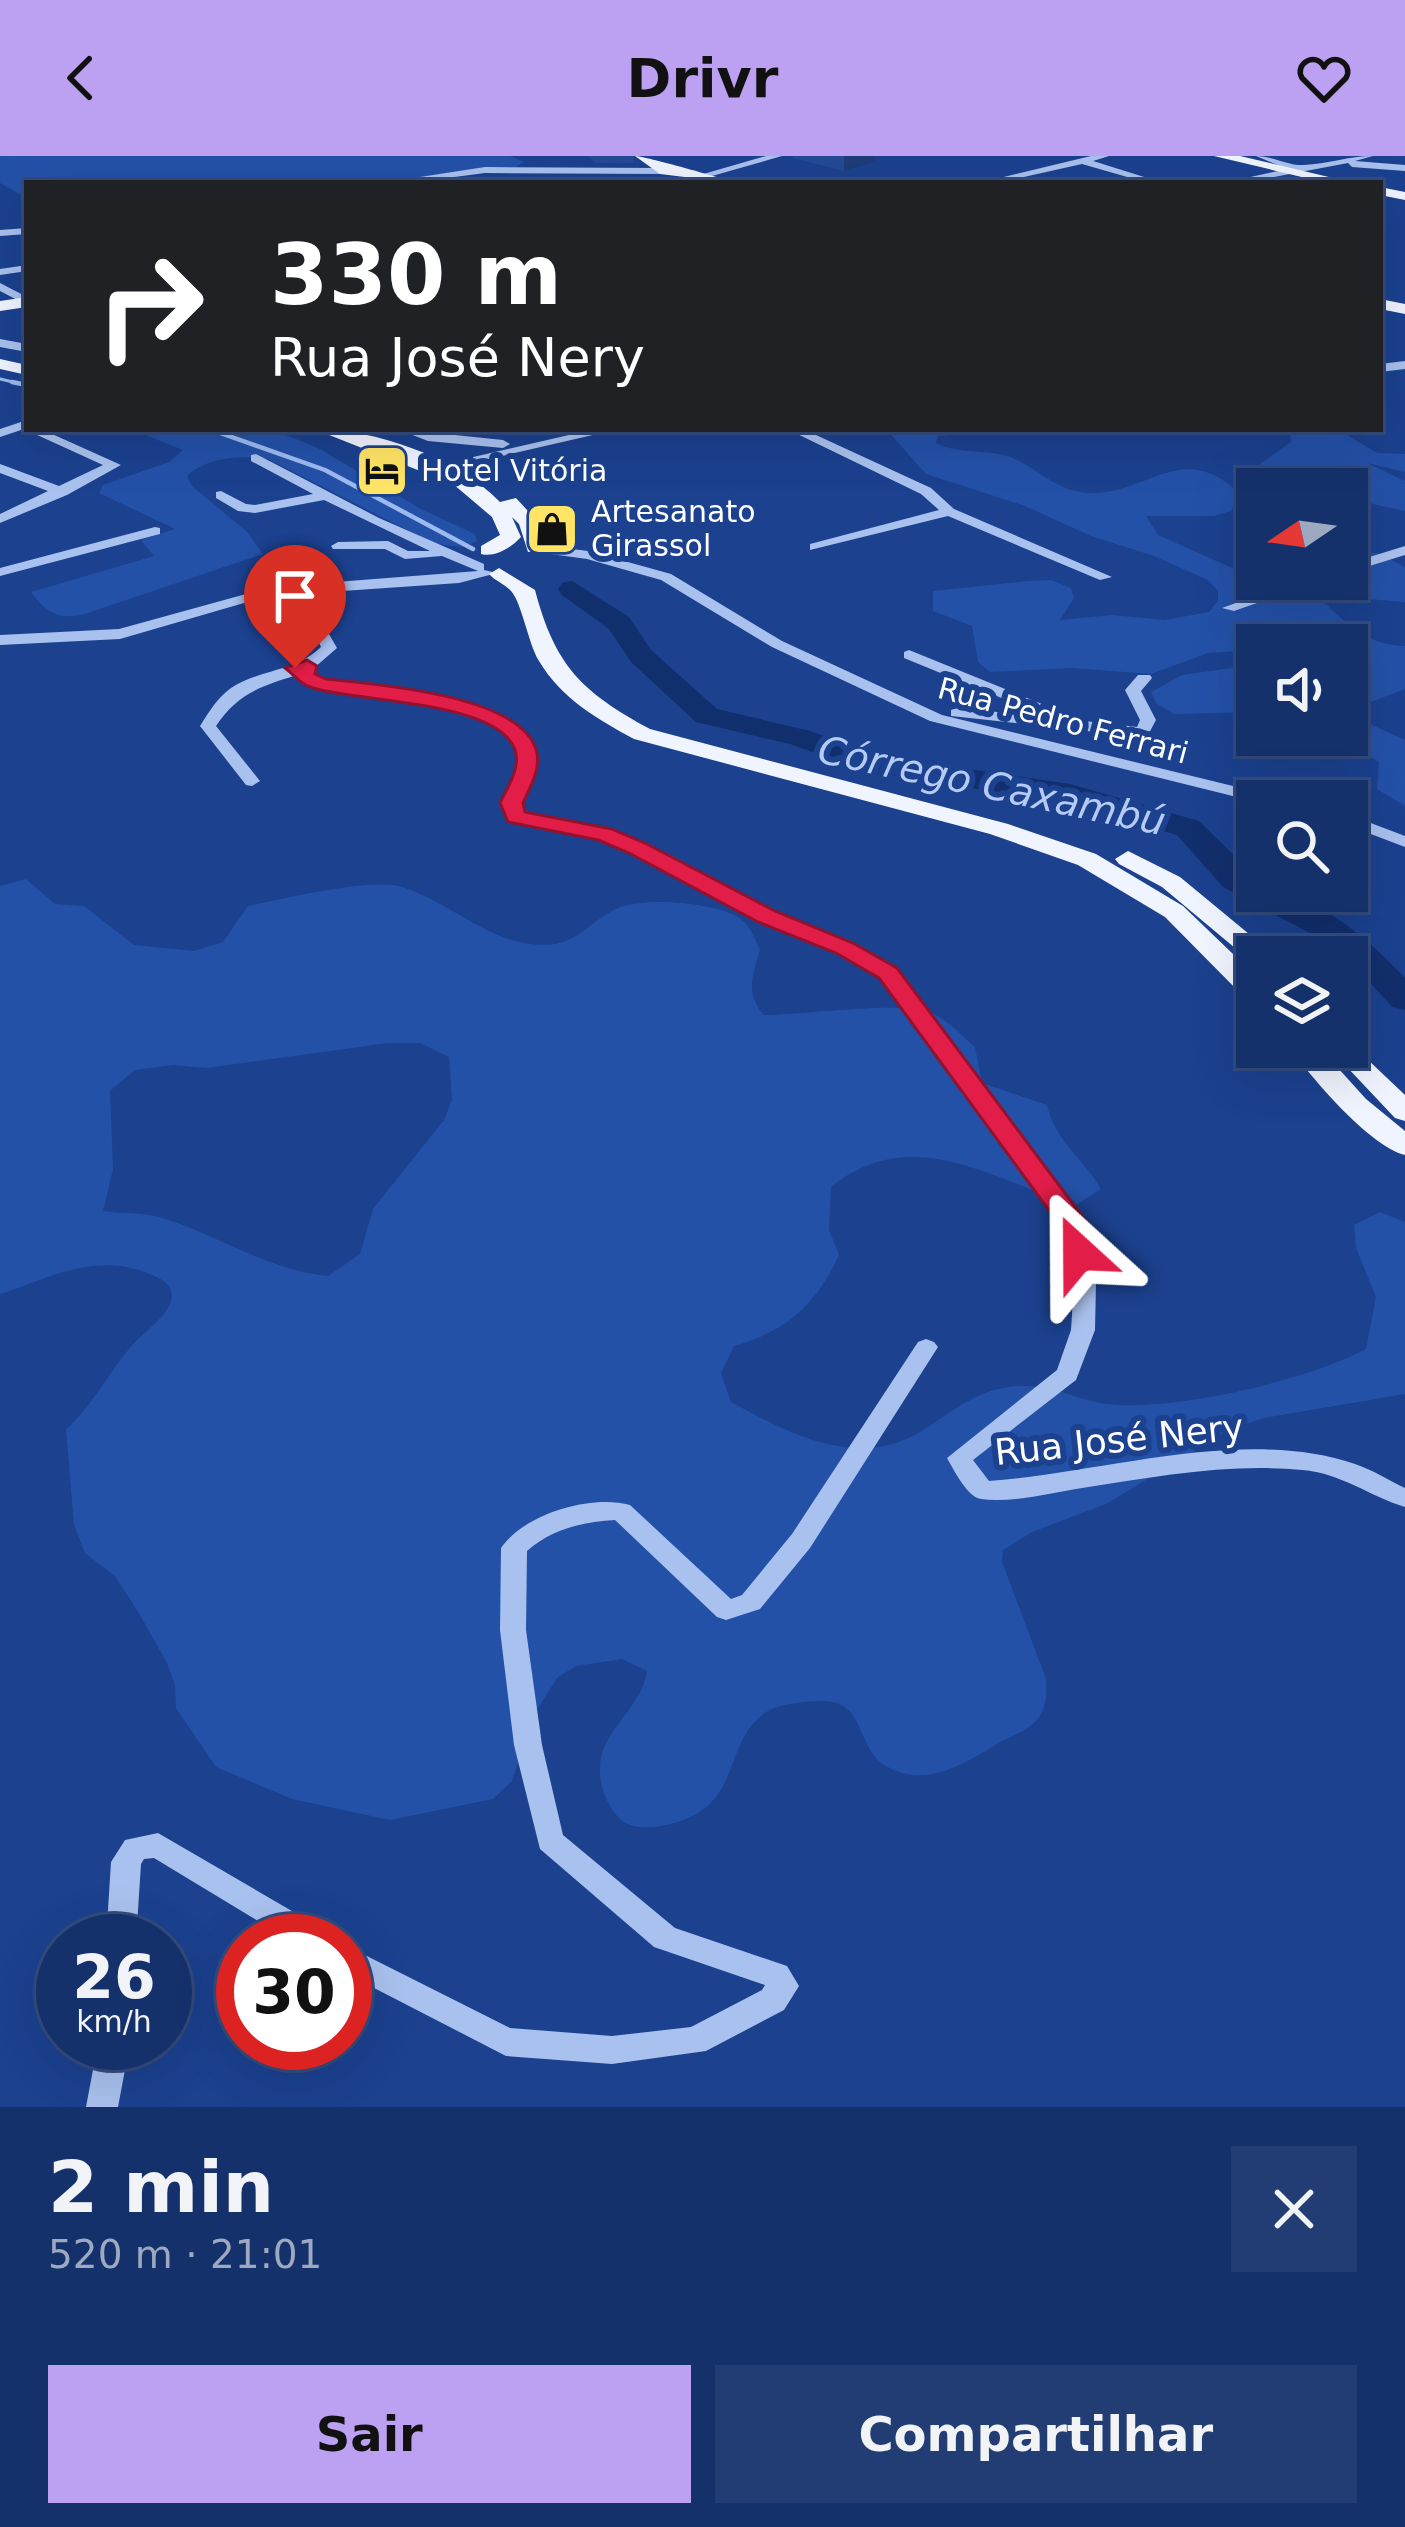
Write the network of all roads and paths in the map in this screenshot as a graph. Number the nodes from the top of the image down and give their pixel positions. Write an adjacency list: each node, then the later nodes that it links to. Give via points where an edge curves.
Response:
1 (642, 156): 12 (main road)
2 (777, 156): 13 (street)
3 (1055, 156): 8 (street)
4 (1104, 156): 8 (street)
5 (1221, 156): 11 (main road)
6 (1261, 156): 11 (street)
7 (1368, 156): 9 (street)
8 (1088, 162): 14 (street); 19 (street)
9 (1334, 162): 10 (street); 11 (street)
10 (1405, 168)
11 (1296, 170): 20 (street); 21 (main road)
12 (665, 171): 13 (main road); 15 (street, via 485,170)
13 (698, 177): 16 (main road)
14 (1014, 177): 17 (street); 18 (street)
15 (409, 180)
16 (712, 180)
17 (999, 180)
18 (1022, 180)
19 (1149, 180)
20 (1244, 180)
21 (1336, 180)
22 (38, 432): 34 (street, via 114,465)
23 (333, 432): 46 (main road, via 396,452 487,497 511,537)
24 (360, 432): 32 (main road)
25 (415, 432): 29 (street); 31 (street)
26 (548, 432): 29 (street)
27 (596, 432): 29 (street)
28 (799, 432): 37 (street, via 926,491)
29 (515, 446): 31 (street)
30 (256, 458): 36 (street)
31 (472, 459): 32 (street)
32 (450, 464): 44 (main road, via 505,498 529,523)
33 (0, 468): 34 (street)
34 (62, 492): 38 (street)
35 (221, 495): 36 (street, via 255,509)
36 (327, 495): 43 (street)
37 (949, 512): 41 (street); 48 (street)
38 (0, 519)
39 (155, 531): 47 (street)
40 (338, 547): 43 (street, via 381,544)
41 (815, 547)
42 (1405, 550): 45 (street)
43 (443, 555): 46 (street)
44 (541, 557): 46 (main road); 56 (street, Rua Pedro Ferrari, via 588,555 665,578); 62 (main road, via 558,643 584,680 626,708 693,736 1064,833 1171,882)
45 (1368, 562)
46 (489, 566): 49 (street, via 459,579); 63 (main road, via 524,590 555,674 608,716 642,734 1003,830 1096,865 1141,887)
47 (0, 572)
48 (1105, 577)
49 (271, 591): 52 (street, via 120,634); 54 (street, via 329,648)
50 (1254, 600): 51 (street)
51 (1229, 608)
52 (0, 640)
53 (909, 655): 57 (street)
54 (307, 666): 58 (street, via 249,682 220,702 208,726); 69 (street, Rua José Nery, via 304,677 322,684 418,695 512,731 527,768 512,803 516,817 604,834 888,973 1073,1224 1085,1282 1083,1330 1068,1374 959,1457 982,1490 1282,1459 1347,1470)
55 (1144, 678): 57 (street, via 1133,689 1147,728)
56 (898, 702): 57 (street); 59 (street, Rua Pedro Ferrari, via 988,734)
57 (1091, 729)
58 (252, 781)
59 (1236, 793)
60 (1368, 827): 61 (street)
61 (1405, 842)
62 (1237, 936)
63 (1236, 970)
64 (1323, 1068): 67 (main road)
65 (1362, 1068): 66 (main road)
66 (1405, 1112)
67 (1405, 1146)
68 (926, 1347): 72 (street, via 801,1541 738,1610 726,1610 622,1510 526,1534 514,1548 513,1630 550,1841 665,1938 776,1975 784,1986 773,2000 695,2041 612,2050 506,2042)
69 (1405, 1498)
70 (123, 1914): 71 (street, via 126,1862 135,1849 158,1845)
71 (272, 1914)
72 (372, 1972)
73 (109, 2070): 74 (street)
74 (102, 2107)

